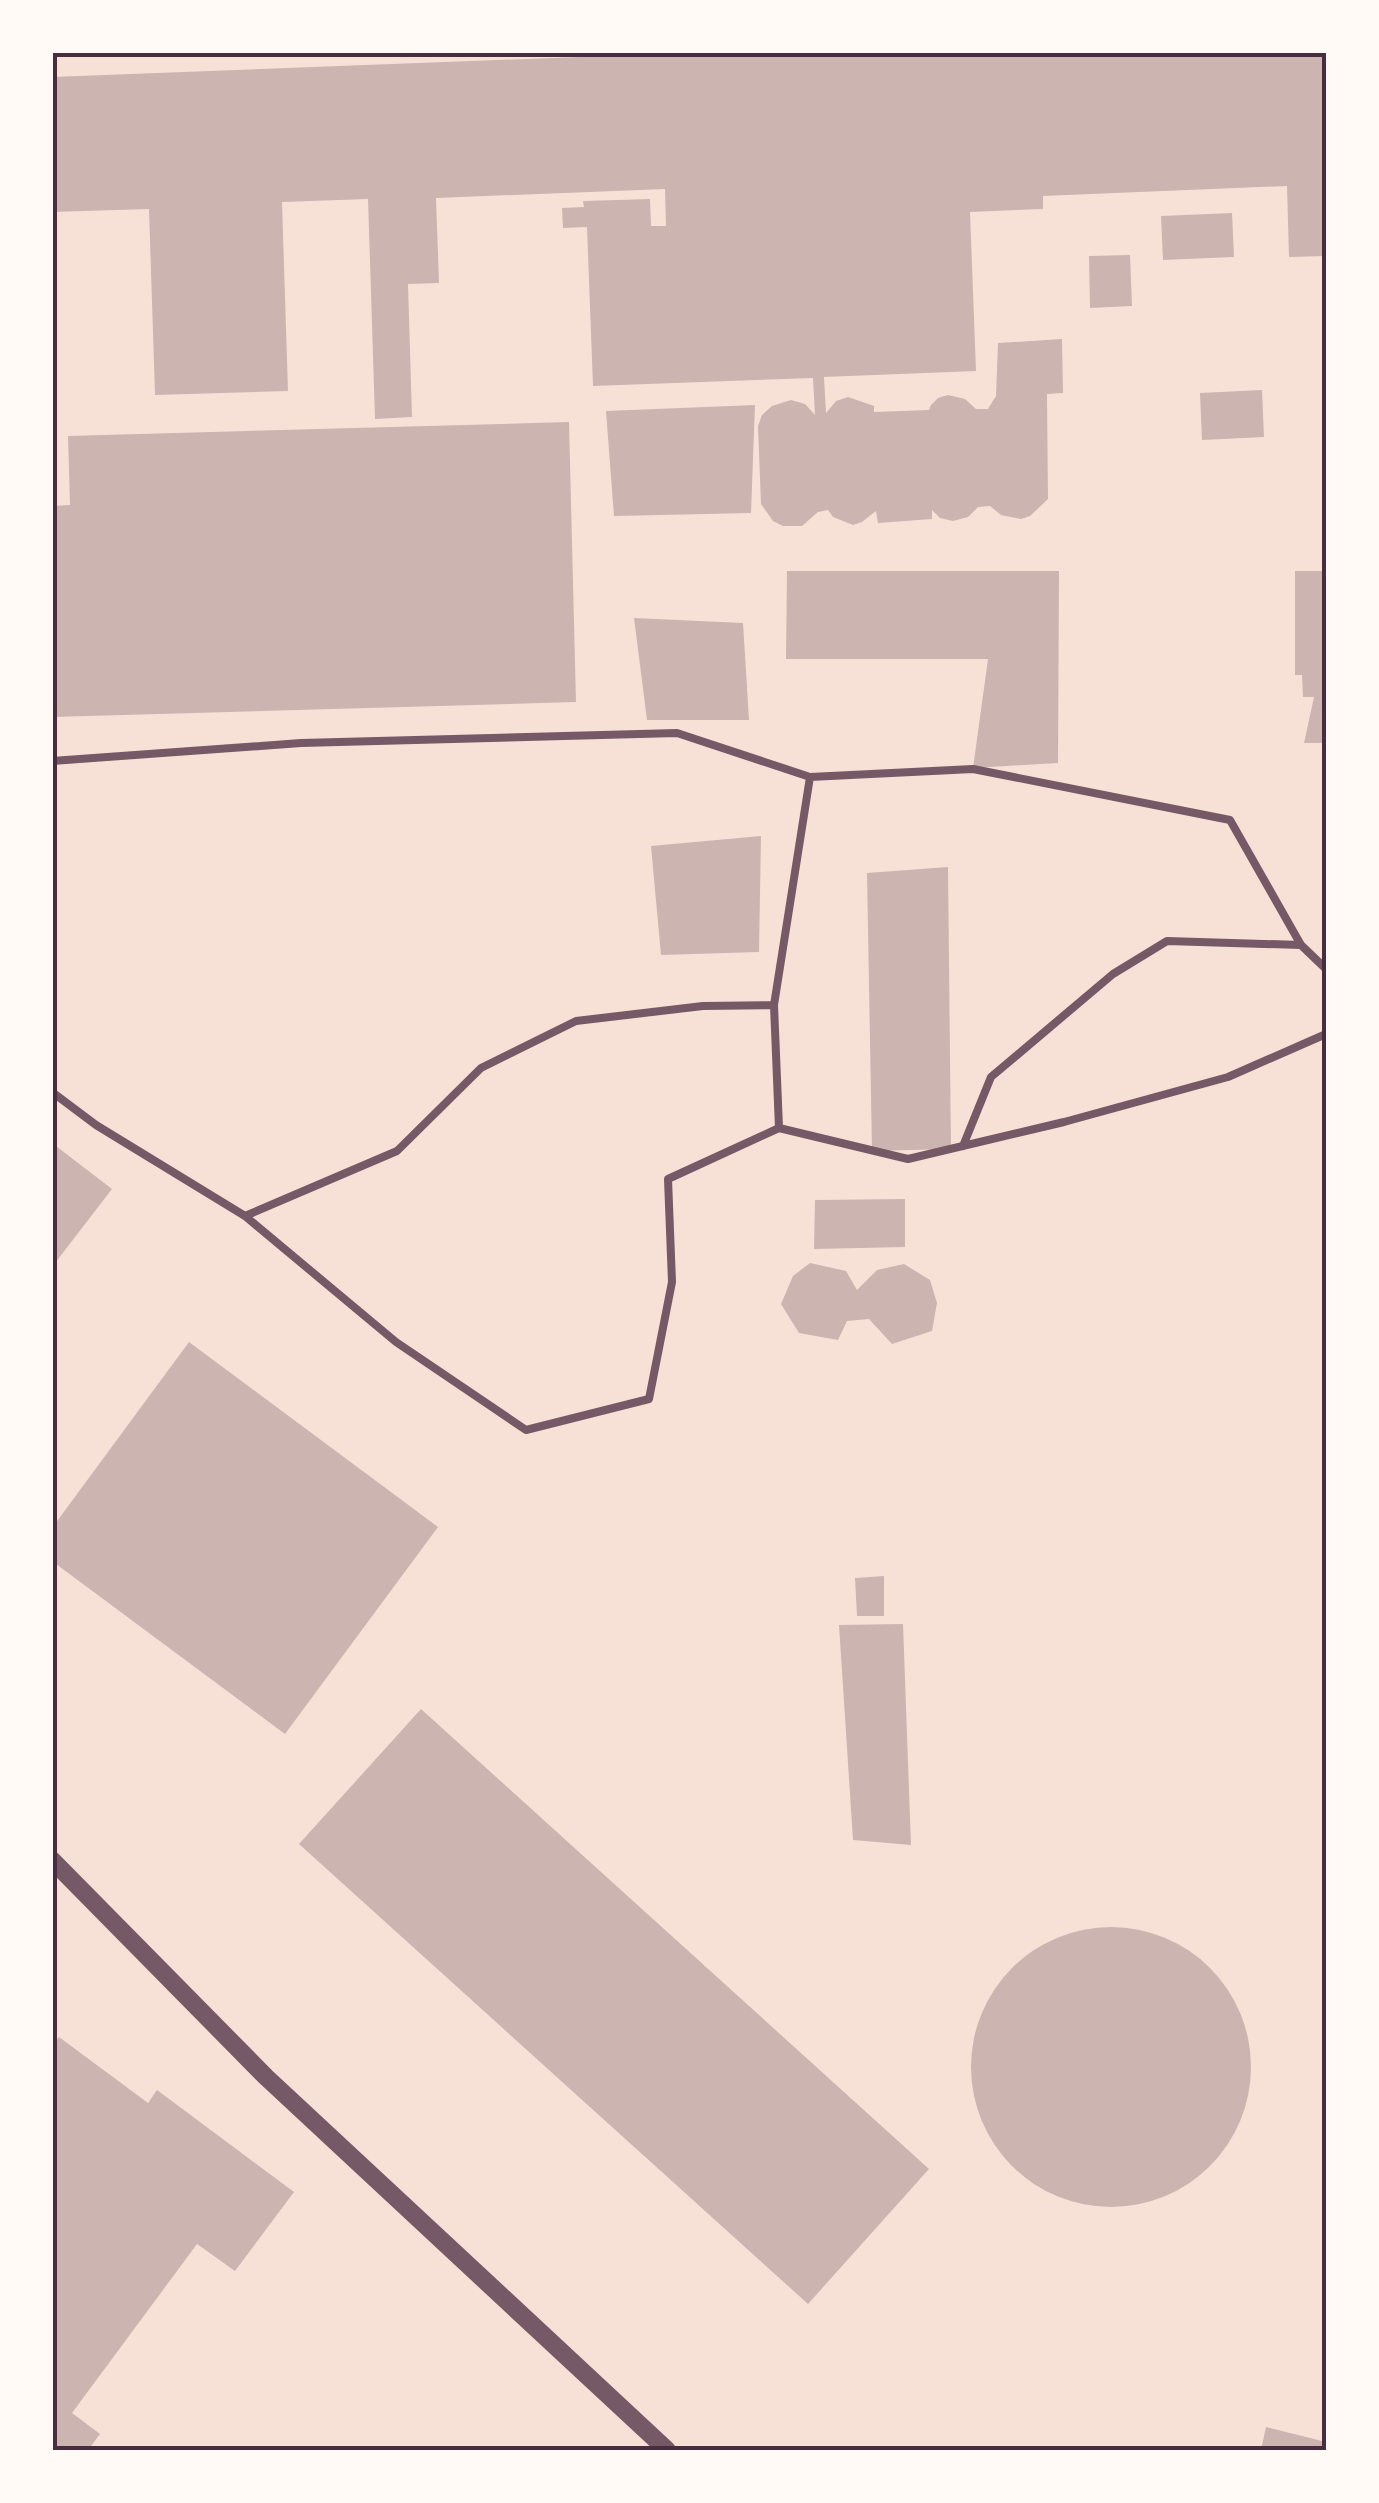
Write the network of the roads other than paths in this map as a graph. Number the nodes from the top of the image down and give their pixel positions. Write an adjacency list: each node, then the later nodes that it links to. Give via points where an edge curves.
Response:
1 (52, 761): 2 (lane, via 301,743 677,733)
2 (810, 777): 3 (lane, via 972,770 1230,820); 5 (lane)
3 (1301, 944): 4 (lane); 9 (lane, via 1167,941 1113,974 991,1077)
4 (1326, 968)
5 (774, 1004): 8 (lane); 10 (lane, via 576,1021 482,1068 397,1150)
6 (1326, 1034): 9 (lane, via 1228,1077)
7 (52, 1092): 10 (lane)
8 (779, 1128): 9 (lane, via 908,1160); 10 (lane, via 668,1179 672,1282 649,1399 526,1430 396,1342)
9 (963, 1146)
10 (245, 1216)
11 (54, 1867): 12 (street, via 266,2077)
12 (667, 2450)

